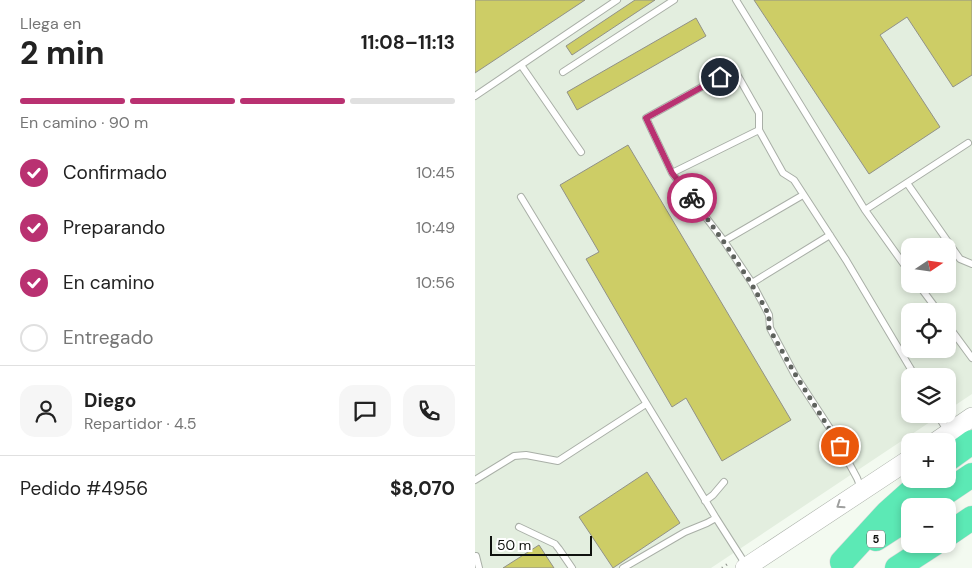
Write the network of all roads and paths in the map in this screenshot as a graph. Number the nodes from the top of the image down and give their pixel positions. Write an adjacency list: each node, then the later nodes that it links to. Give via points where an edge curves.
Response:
1 (617, 0): 4 (lane)
2 (674, 0): 5 (lane)
3 (736, 0): 14 (lane)
4 (521, 65): 6 (lane); 9 (lane)
5 (563, 72)
6 (475, 96)
7 (759, 130): 10 (lane); 10 (lane, via 759,113 735,69 646,118); 12 (lane, via 783,173 794,180)
8 (969, 143): 11 (lane)
9 (581, 152)
10 (672, 173): 16 (lane)
11 (907, 183): 14 (lane); 18 (lane, via 960,259)
12 (803, 195): 15 (lane); 16 (lane)
13 (521, 198): 23 (lane)
14 (865, 210): 17 (lane)
15 (830, 235): 19 (lane); 22 (lane)
16 (724, 242): 19 (lane)
17 (901, 260)
18 (972, 264)
19 (751, 283): 33 (lane, via 769,315 769,328 840,446)
20 (956, 336): 21 (lane)
21 (972, 358)
22 (910, 368)
23 (646, 404): 30 (lane, via 558,460 514,456); 35 (lane)
24 (972, 417): 25 (main road)
25 (949, 433)
26 (972, 442): 27 (highway)
27 (956, 454)
28 (901, 465): 33 (main road)
29 (972, 475): 34 (highway)
30 (475, 480)
31 (724, 482): 35 (lane)
32 (915, 488): 41 (highway)
33 (862, 490): 42 (main road, one-way to 42)
34 (938, 498)
35 (705, 501): 36 (lane)
36 (716, 518): 42 (lane); 45 (lane)
37 (901, 523): 41 (highway, 5)
38 (519, 527): 44 (lane, via 555,544)
39 (920, 553): 46 (highway)
40 (476, 556): 43 (lane)
41 (838, 565)
42 (746, 567)
43 (479, 568)
44 (572, 568)
45 (623, 568)
46 (897, 568)

